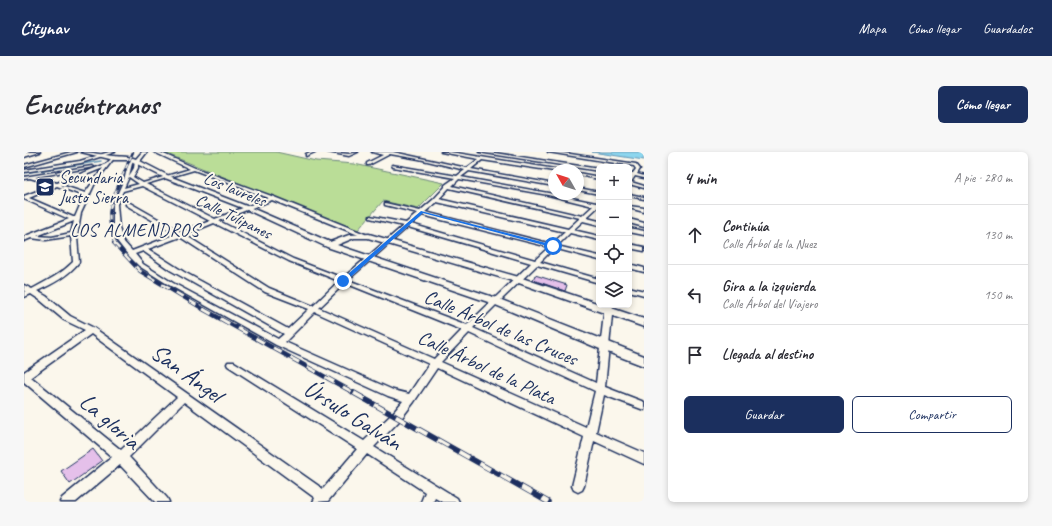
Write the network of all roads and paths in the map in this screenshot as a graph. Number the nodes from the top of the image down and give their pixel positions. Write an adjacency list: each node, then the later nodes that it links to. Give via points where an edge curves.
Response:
1 (38, 152): 18 (street)
2 (74, 152): 31 (street)
3 (83, 152): 19 (street, Los laureles)
4 (113, 152): 19 (street)
5 (145, 152): 25 (street)
6 (156, 152): 33 (street)
7 (313, 152): 16 (street)
8 (330, 152): 9 (street, via 350,155)
9 (356, 152)
10 (374, 152): 15 (street)
11 (424, 152): 23 (street)
12 (443, 152): 17 (street)
13 (516, 152): 21 (street)
14 (550, 152): 29 (street)
15 (389, 153): 20 (street); 28 (street)
16 (307, 155)
17 (482, 155): 21 (street); 32 (street); 34 (street)
18 (24, 156)
19 (102, 156): 22 (street, Los laureles); 37 (street)
20 (406, 156): 23 (street); 24 (street)
21 (516, 157): 36 (street)
22 (114, 158): 25 (street, Los laureles); 27 (street)
23 (419, 158): 32 (street)
24 (402, 159)
25 (134, 160): 42 (street, Los laureles); 49 (street, via 136,168 132,177); 56 (street)
26 (397, 162): 43 (street, via 391,167)
27 (106, 164): 35 (street); 38 (street); 59 (street)
28 (368, 164)
29 (628, 164)
30 (632, 165): 39 (street, via 638,169)
31 (24, 166)
32 (471, 168): 43 (street); 47 (street); 50 (street)
33 (194, 169): 42 (street); 62 (street)
34 (548, 169)
35 (69, 170): 38 (street); 46 (street)
36 (596, 170)
37 (24, 172)
38 (85, 173): 51 (street)
39 (632, 174)
40 (584, 175): 44 (street)
41 (632, 175): 45 (street)
42 (167, 177): 49 (street); 69 (street, Los laureles)
43 (459, 177): 52 (street); 67 (street)
44 (596, 177)
45 (644, 177)
46 (25, 178): 51 (street)
47 (548, 180)
48 (632, 183): 54 (street)
49 (142, 184): 56 (street); 76 (street, Calle Tulipanes)
50 (548, 184)
51 (58, 185): 59 (street); 61 (street)
52 (447, 186): 64 (street); 75 (street)
53 (584, 187): 55 (street)
54 (644, 187)
55 (596, 189)
56 (122, 190): 96 (street, via 115,204 116,228 120,241)
57 (584, 190): 58 (street)
58 (596, 193)
59 (86, 196): 74 (street)
60 (632, 196): 63 (street)
61 (25, 198): 74 (street)
62 (272, 198): 69 (street); 87 (street)
63 (644, 198)
64 (436, 200): 72 (street); 81 (street)
65 (128, 204): 86 (street, Calle Árbol de la Plata)
66 (388, 204): 72 (street)
67 (596, 204)
68 (596, 206): 75 (street)
69 (247, 208): 76 (street); 91 (street, Los laureles)
70 (632, 208): 71 (street)
71 (644, 210)
72 (422, 212): 79 (street); 92 (street)
73 (372, 217): 79 (street)
74 (75, 219): 85 (street); 89 (street)
75 (584, 219): 77 (street); 81 (street)
76 (213, 222): 86 (street); 104 (street, Calle Tulipanes, via 291,260)
77 (596, 222)
78 (632, 222): 80 (street)
79 (407, 225): 90 (street); 99 (street)
80 (644, 225)
81 (571, 231): 88 (street); 92 (street)
82 (632, 231): 84 (street)
83 (24, 233): 89 (street)
84 (644, 233)
85 (74, 234): 89 (street, via 55,239); 106 (street, via 76,262 60,276)
86 (181, 235): 94 (street); 111 (street, Calle Árbol de la Plata, via 267,290)
87 (363, 235): 90 (street); 91 (street, via 345,238)
88 (596, 237)
89 (27, 238)
90 (389, 241): 98 (street); 102 (street)
91 (330, 245): 98 (street, Los laureles)
92 (553, 246): 97 (street); 99 (street)
93 (632, 247): 95 (street)
94 (144, 249): 96 (street); 115 (street, via 181,275)
95 (644, 249)
96 (130, 254): 116 (street, via 141,265 171,284)
97 (596, 257)
98 (369, 259): 104 (street); 108 (street, Los laureles)
99 (535, 263): 102 (street); 103 (street)
100 (632, 267): 101 (street)
101 (644, 270)
102 (519, 280): 108 (street); 109 (street)
103 (596, 280)
104 (343, 281): 111 (street); 113 (street, Calle Árbol de las Cruces)
105 (632, 290): 107 (street)
106 (26, 291): 114 (street, San Ángel, via 43,298 67,318)
107 (644, 294)
108 (494, 301): 113 (street); 117 (street, Los laureles)
109 (596, 304)
110 (609, 308): 112 (street); 117 (street)
111 (315, 309): 115 (street); 119 (street, Calle Árbol de la Plata)
112 (644, 323)
113 (468, 329): 119 (street); 122 (street, Calle Árbol de las Cruces)
114 (91, 330): 121 (street); 123 (street, San Ángel)
115 (289, 333): 116 (street)
116 (279, 343): 124 (street, via 391,393)
117 (604, 346): 118 (street, Los laureles); 122 (street)
118 (644, 361)
119 (435, 363): 124 (street); 126 (street, Calle Árbol de la Plata)
120 (231, 364): 127 (street, Úrsulo Galván)
121 (24, 377): 128 (street, La gloria)
122 (600, 388): 125 (street, Calle Árbol de las Cruces); 126 (street)
123 (183, 396): 128 (street); 132 (street, San Ángel)
124 (411, 399): 127 (street)
125 (644, 406)
126 (590, 434): 129 (street, Calle Árbol de la Plata); 130 (street)
127 (366, 447): 131 (street, Úrsulo Galván); 132 (street)
128 (121, 457): 133 (street); 134 (street, La gloria)
129 (644, 459)
130 (578, 486)
131 (433, 489): 135 (street); 136 (street, Úrsulo Galván)
132 (322, 500)
133 (66, 502)
134 (163, 502)
135 (428, 502)
136 (454, 502)

